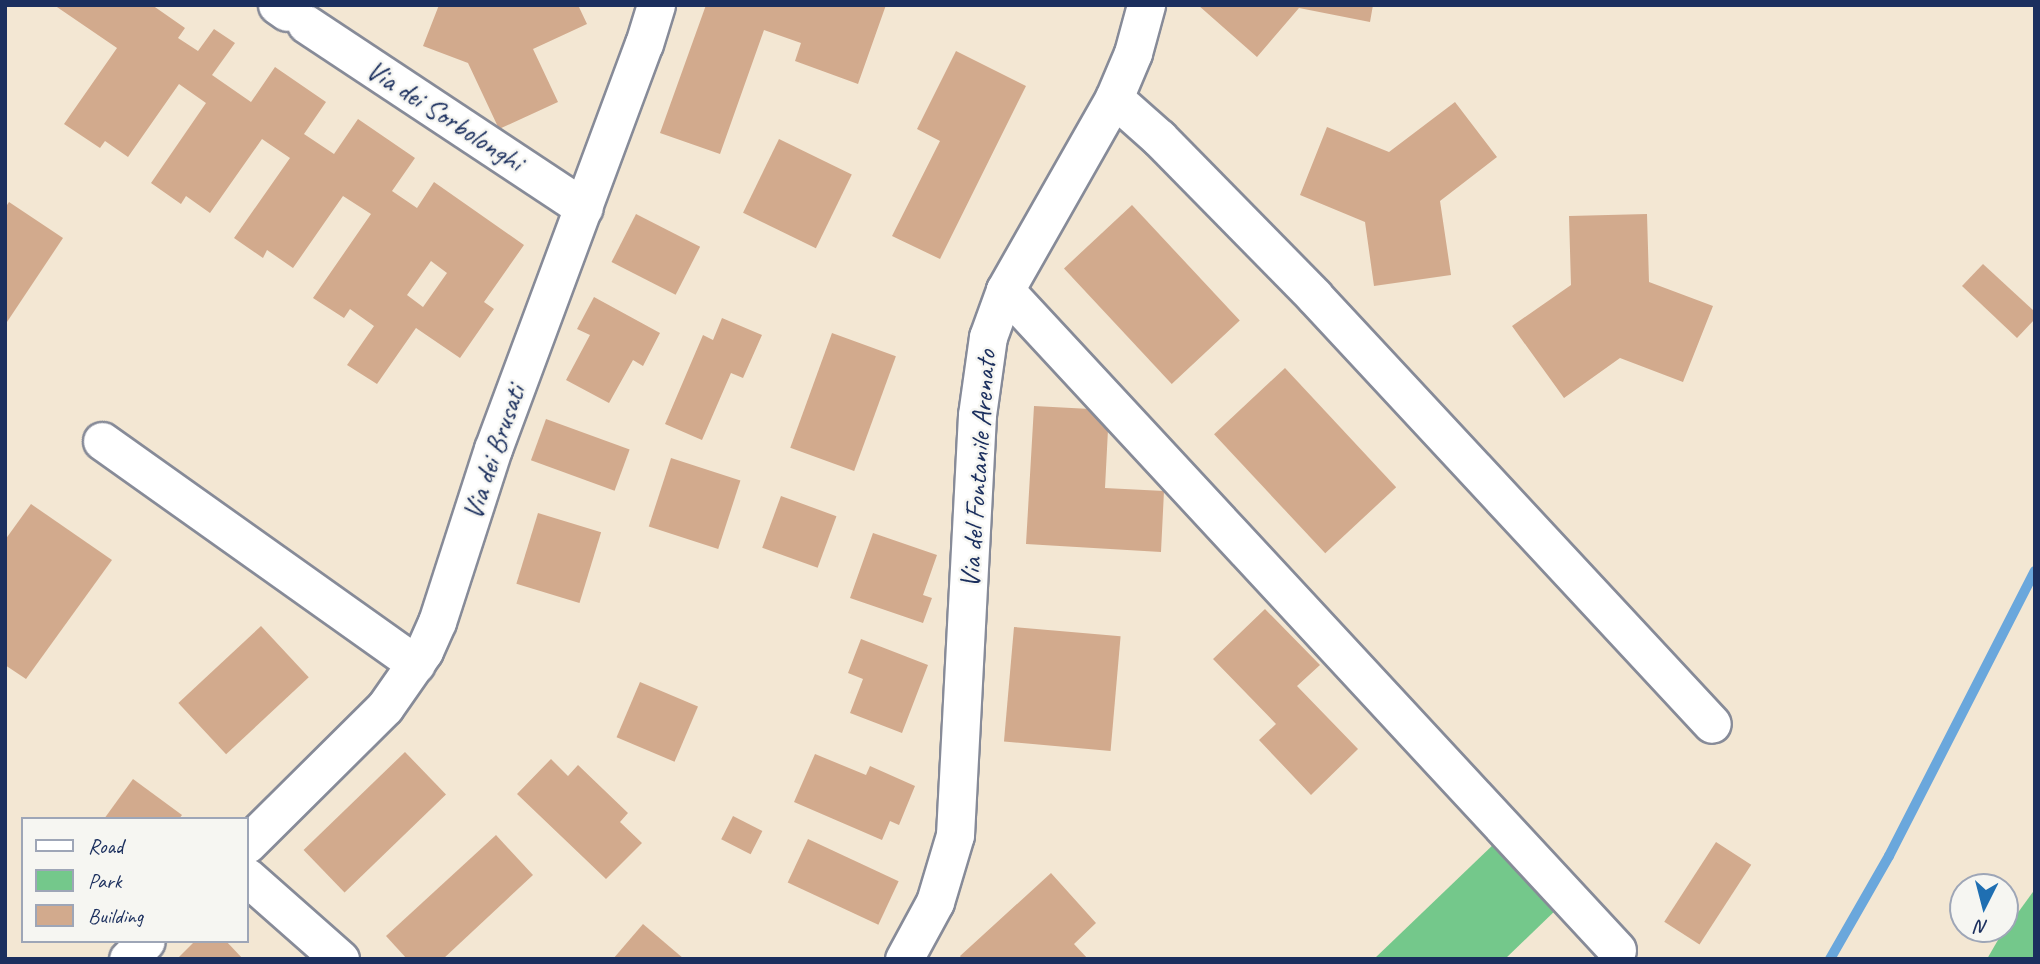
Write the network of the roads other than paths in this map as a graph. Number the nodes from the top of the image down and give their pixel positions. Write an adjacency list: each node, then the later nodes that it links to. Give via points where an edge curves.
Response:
1 (656, 5): 5 (street, Via dei Brusati)
2 (1146, 5): 4 (street, Via del Fontanile Arenato)
3 (290, 14): 5 (street, Via dei Sorbolonghi)
4 (1114, 99): 6 (street, Via del Fontanile Arenato); 9 (street, via 1159,138 1314,296)
5 (584, 208): 8 (street, Via dei Brusati, via 493,450 437,622)
6 (1005, 290): 13 (street); 16 (street, Via del Fontanile Arenato, via 990,328 980,384 955,835 935,902)
7 (102, 441): 8 (street)
8 (416, 664): 10 (street, Via dei Brusati, via 378,714)
9 (1712, 724)
10 (248, 843)
11 (248, 878): 15 (street)
12 (144, 943): 14 (street)
13 (1617, 950)
14 (128, 959)
15 (340, 959)
16 (904, 959)

